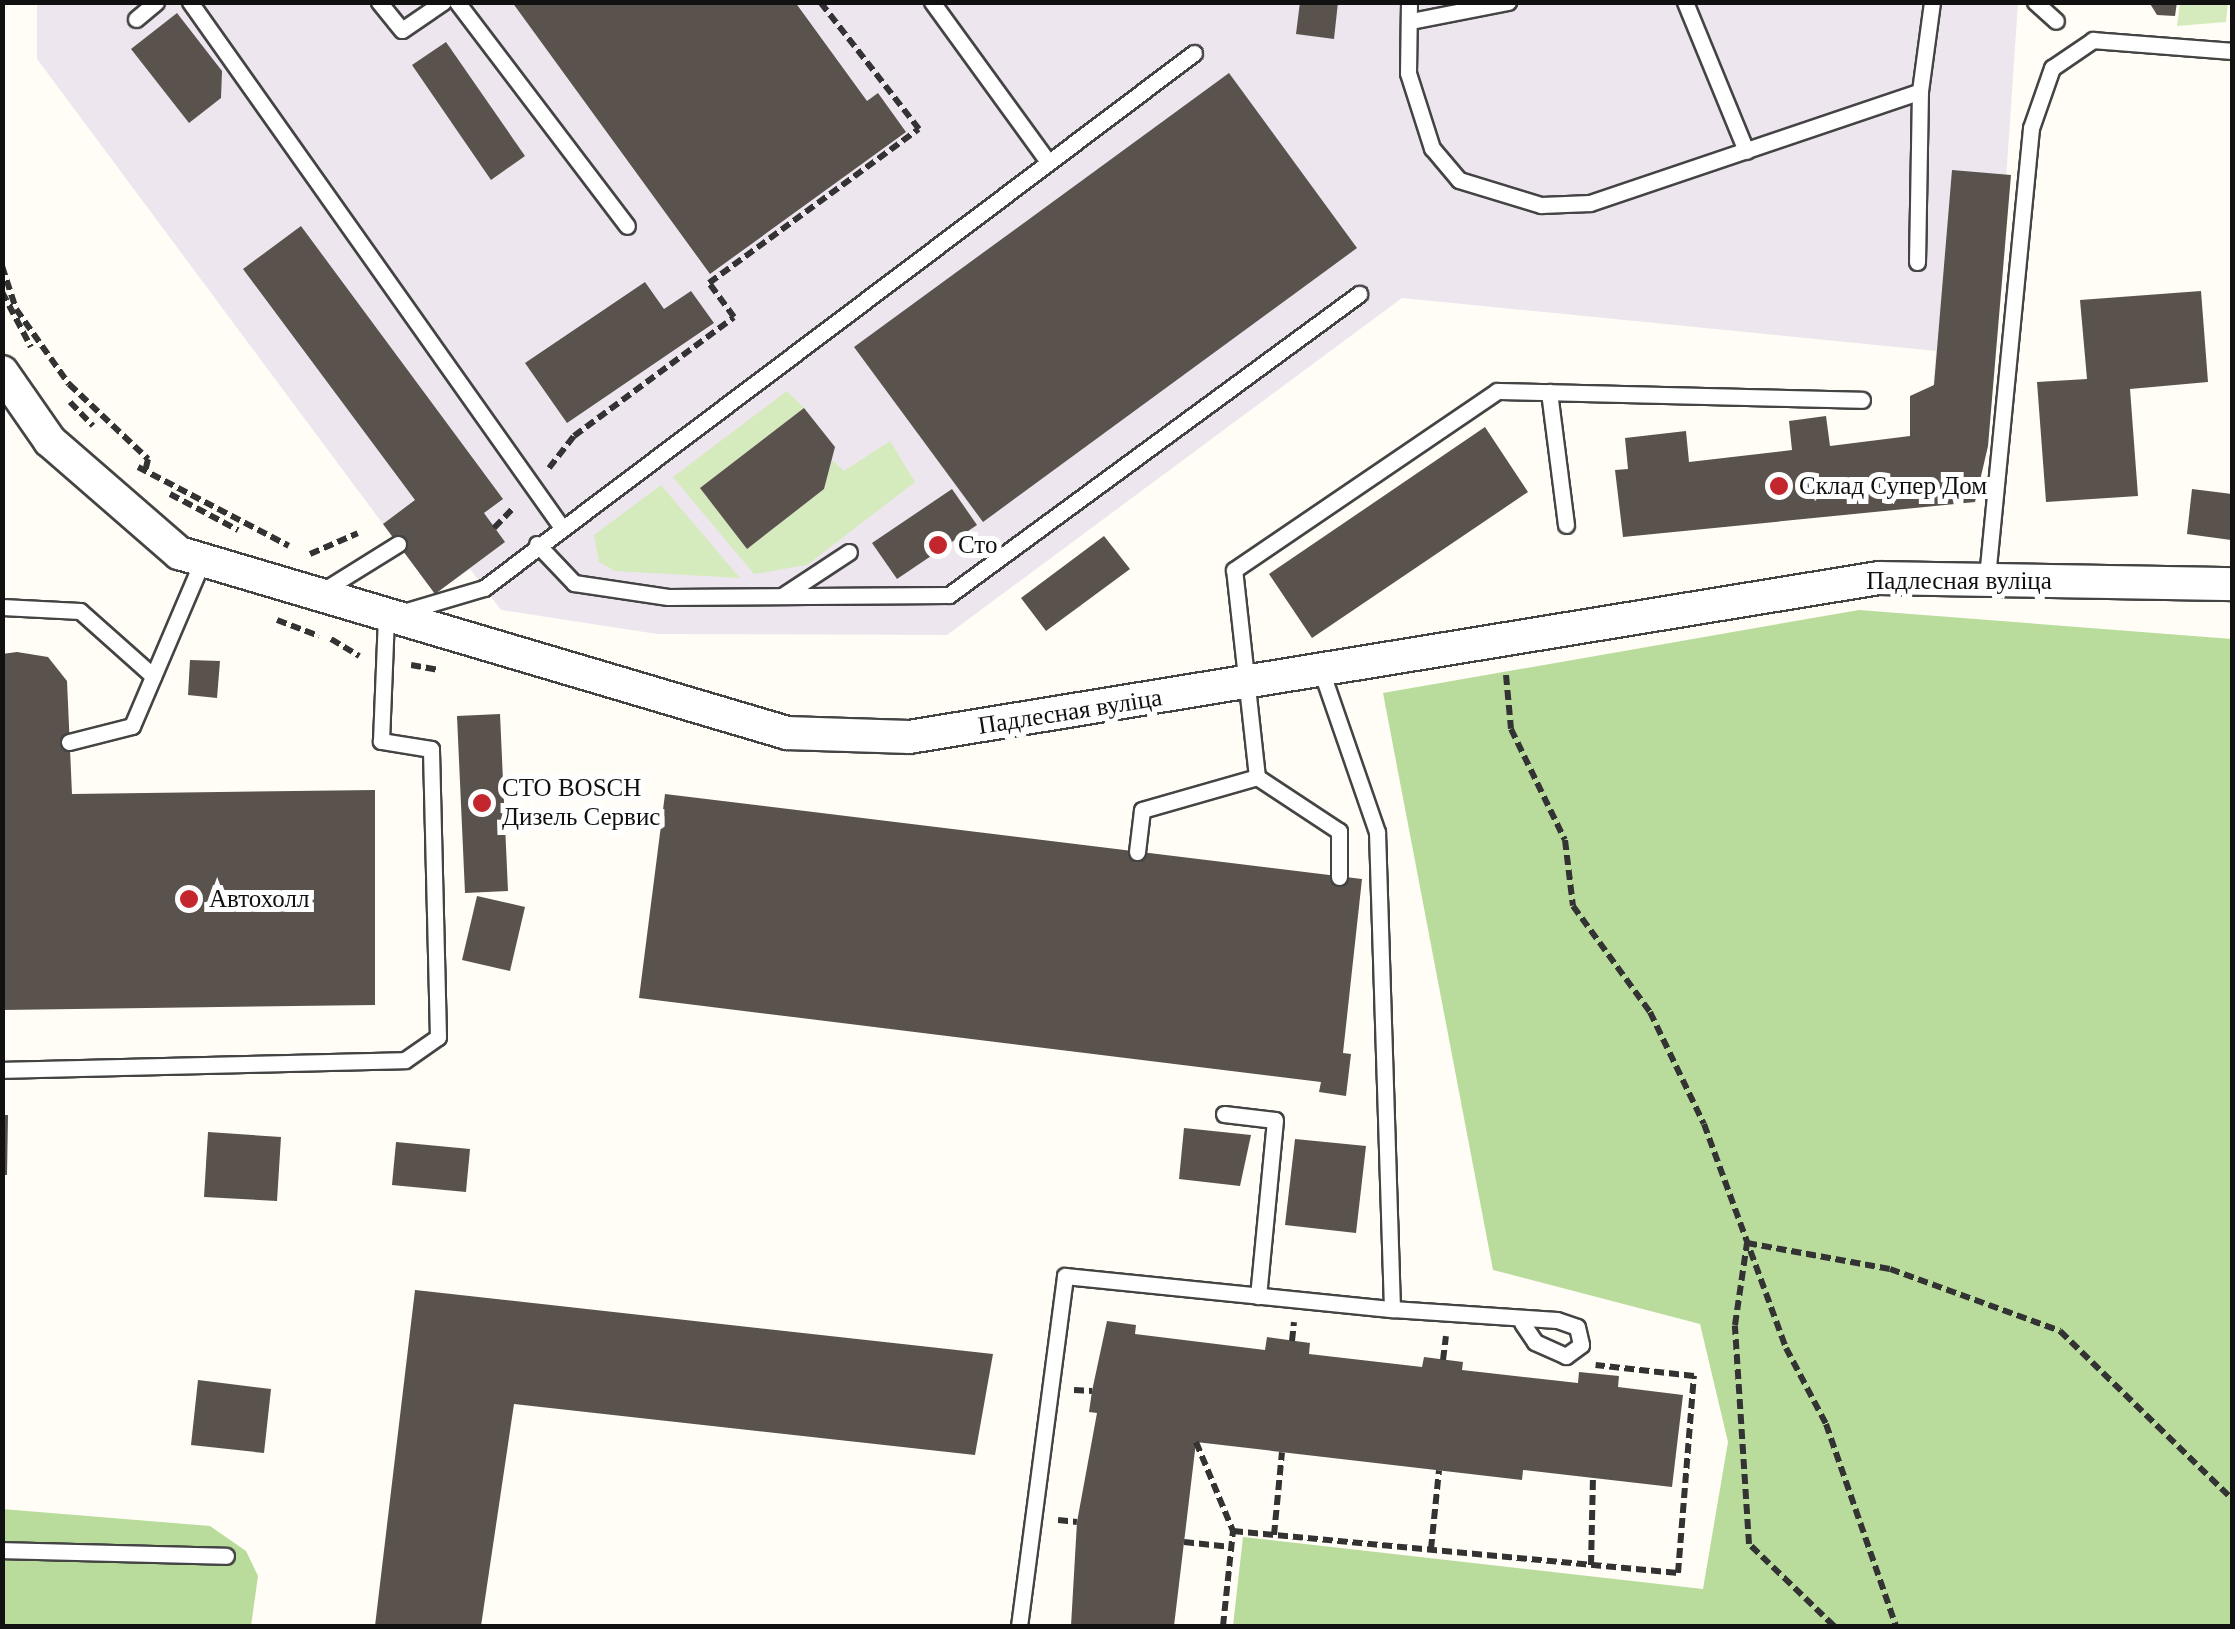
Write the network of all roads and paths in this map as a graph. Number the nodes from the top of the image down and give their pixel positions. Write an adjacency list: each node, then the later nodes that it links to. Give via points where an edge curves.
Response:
1 (156, 2): 13 (lane)
2 (190, 2): 30 (lane)
3 (380, 2): 4 (lane, via 402,30)
4 (443, 2)
5 (457, 2): 21 (lane)
6 (820, 2): 30 (path, via 919,129 709,283 734,317 574,436)
7 (932, 2): 20 (lane)
8 (1409, 2): 14 (lane)
9 (1508, 2): 14 (lane)
10 (1685, 2): 19 (lane)
11 (1932, 2): 18 (lane)
12 (2035, 2): 15 (lane)
13 (136, 19)
14 (1411, 21): 19 (lane, via 1408,73 1432,148 1459,180 1489,194 1541,206 1590,204)
15 (2056, 22)
16 (2232, 51): 38 (lane, via 2093,40 2052,68 2031,128)
17 (1194, 53): 20 (lane)
18 (1920, 91): 19 (lane); 22 (lane)
19 (1746, 151)
20 (1047, 160): 31 (lane)
21 (627, 226)
22 (1917, 262)
23 (2, 266): 25 (path)
24 (1359, 294): 41 (lane, via 949,596)
25 (16, 309): 26 (path); 34 (path, via 70,384 148,459 144,481 305,556 361,532)
26 (2, 317)
27 (2, 372): 37 (street, Падлесная вуліца, via 50,441 100,489)
28 (1549, 392): 29 (lane); 32 (lane); 47 (lane, via 1497,391 1234,570)
29 (1862, 400)
30 (533, 487): 31 (lane); 33 (path)
31 (560, 525): 35 (lane)
32 (1566, 525)
33 (494, 528)
34 (398, 544): 40 (lane)
35 (536, 544): 41 (lane, via 574,583 668,598); 43 (lane, via 484,588)
36 (848, 552): 41 (lane)
37 (202, 562): 40 (street, Падлесная вуліца); 46 (lane)
38 (1987, 577): 39 (street, Падлесная вуліца); 44 (street, Падлесная вуліца, via 1849,582)
39 (2232, 584)
40 (316, 595): 43 (street, Падлесная вуліца)
41 (782, 596)
42 (2, 607): 46 (lane, via 80,611)
43 (386, 617): 47 (street, Падлесная вуліца, via 728,718 834,737 909,737); 52 (lane, via 380,741 430,749 438,1037 405,1060)
44 (1503, 642): 45 (street, Падлесная вуліца); 54 (path, via 1511,730 1565,840 1573,906 1650,1012 1704,1124)
45 (1322, 673): 47 (street, Падлесная вуліца); 56 (lane, via 1377,832)
46 (153, 676): 48 (lane, via 132,726)
47 (1247, 685): 49 (lane)
48 (70, 742)
49 (1257, 777): 50 (lane, via 1142,810); 51 (lane, via 1339,831)
50 (1136, 852)
51 (1340, 877)
52 (2, 1070)
53 (1224, 1114): 55 (lane, via 1274,1120)
54 (1747, 1243): 73 (path, via 1890,1269 2060,1331); 88 (path, via 1735,1324 1750,1544); 89 (path, via 1786,1348 1826,1424)
55 (1258, 1296): 56 (lane); 86 (lane, via 1066,1276)
56 (1392, 1310): 59 (lane)
57 (1275, 1314): 58 (path)
58 (1313, 1317)
59 (1522, 1323)
60 (1428, 1327): 61 (path)
61 (1447, 1328): 62 (path); 63 (path)
62 (1463, 1330)
63 (1444, 1360)
64 (1581, 1364): 85 (path, via 1694,1376 1678,1573)
65 (1077, 1372): 66 (path)
66 (1074, 1390): 67 (path); 68 (path)
67 (1092, 1391)
68 (1072, 1409)
69 (1196, 1442): 77 (path)
70 (1282, 1452): 78 (path)
71 (1439, 1470): 83 (path)
72 (1594, 1478): 85 (path)
73 (2232, 1499)
74 (1059, 1502): 75 (path)
75 (1057, 1520): 76 (path); 79 (path)
76 (1077, 1522)
77 (1232, 1531): 78 (path); 81 (path)
78 (1274, 1535): 83 (path)
79 (1054, 1538)
80 (1184, 1542): 81 (path)
81 (1231, 1547): 87 (path)
82 (2, 1550): 84 (lane)
83 (1432, 1550): 85 (path)
84 (226, 1556)
85 (1591, 1565)
86 (1019, 1626)
87 (1223, 1626)
88 (1834, 1626)
89 (1896, 1626)

